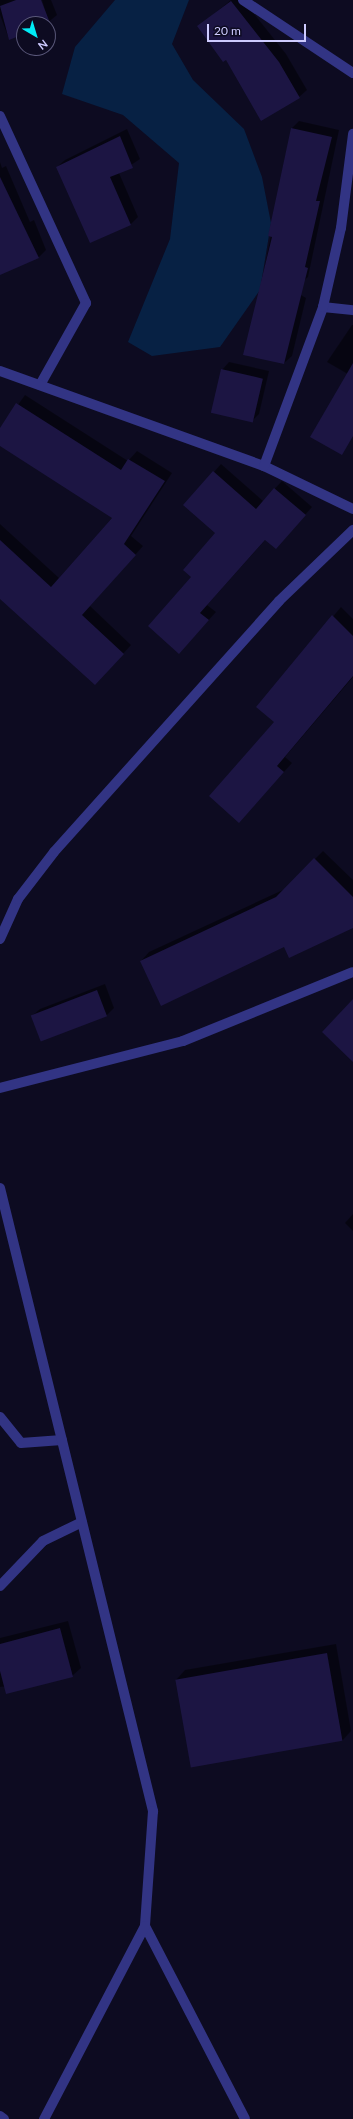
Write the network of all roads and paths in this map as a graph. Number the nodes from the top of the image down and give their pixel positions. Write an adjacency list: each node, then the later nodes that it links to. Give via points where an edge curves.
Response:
1 (243, 0): 2 (street)
2 (353, 73)
3 (0, 116): 8 (street, via 86,303)
4 (353, 134): 5 (street, via 341,228)
5 (323, 307): 6 (street); 9 (street)
6 (353, 310)
7 (0, 371): 8 (street)
8 (40, 385): 9 (street)
9 (264, 466): 10 (street)
10 (353, 509)
11 (353, 530): 12 (street, via 279,601 54,852 18,899)
12 (0, 939)
13 (353, 972): 14 (street, via 183,1041)
14 (0, 1088)
15 (0, 1188): 17 (street)
16 (0, 1418): 17 (street, via 21,1443)
17 (62, 1440): 18 (street)
18 (82, 1522): 19 (street, via 43,1541); 20 (street, via 153,1811)
19 (0, 1586)
20 (146, 1926): 23 (street); 24 (street)
21 (0, 2116): 22 (street)
22 (4, 2119)
23 (44, 2119)
24 (245, 2119)

